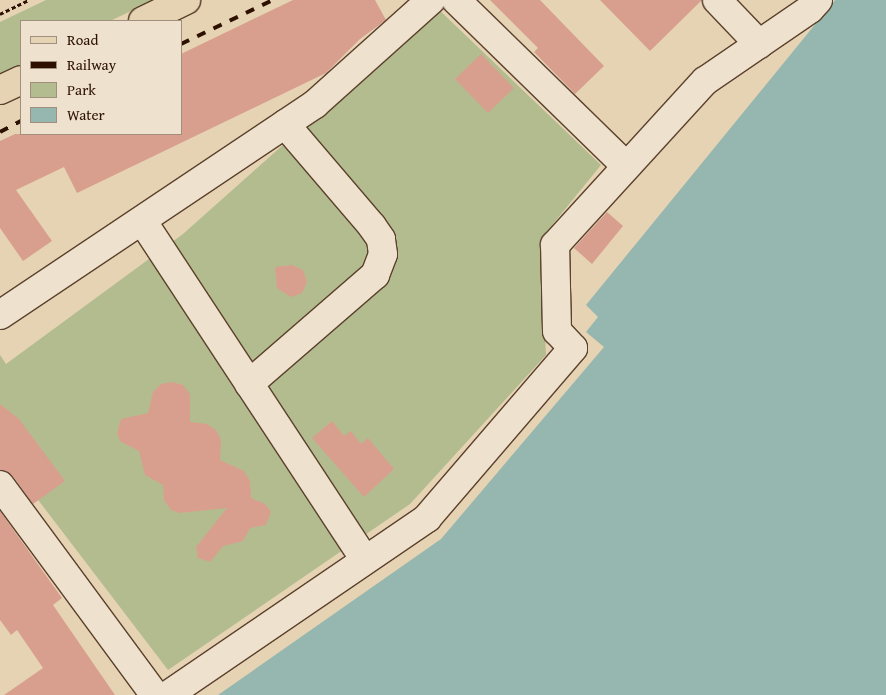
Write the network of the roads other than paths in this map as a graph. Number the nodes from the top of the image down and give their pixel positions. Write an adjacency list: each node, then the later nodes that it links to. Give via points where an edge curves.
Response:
1 (186, 0): 6 (main road)
2 (431, 0): 10 (lane, via 315,104)
3 (456, 0): 11 (lane)
4 (717, 0): 7 (lane)
5 (818, 0): 7 (lane)
6 (145, 20)
7 (759, 44): 11 (lane, via 705,81)
8 (20, 80): 9 (main road)
9 (0, 90)
10 (285, 124): 12 (lane); 14 (lane, via 372,226 381,239 383,254 375,276)
11 (626, 166): 16 (lane, via 555,245 557,331 573,348 427,518)
12 (143, 222): 13 (lane); 14 (lane)
13 (0, 315)
14 (249, 384): 16 (lane)
15 (0, 485): 17 (lane)
16 (365, 560): 18 (lane)
17 (155, 695)
18 (168, 695)

